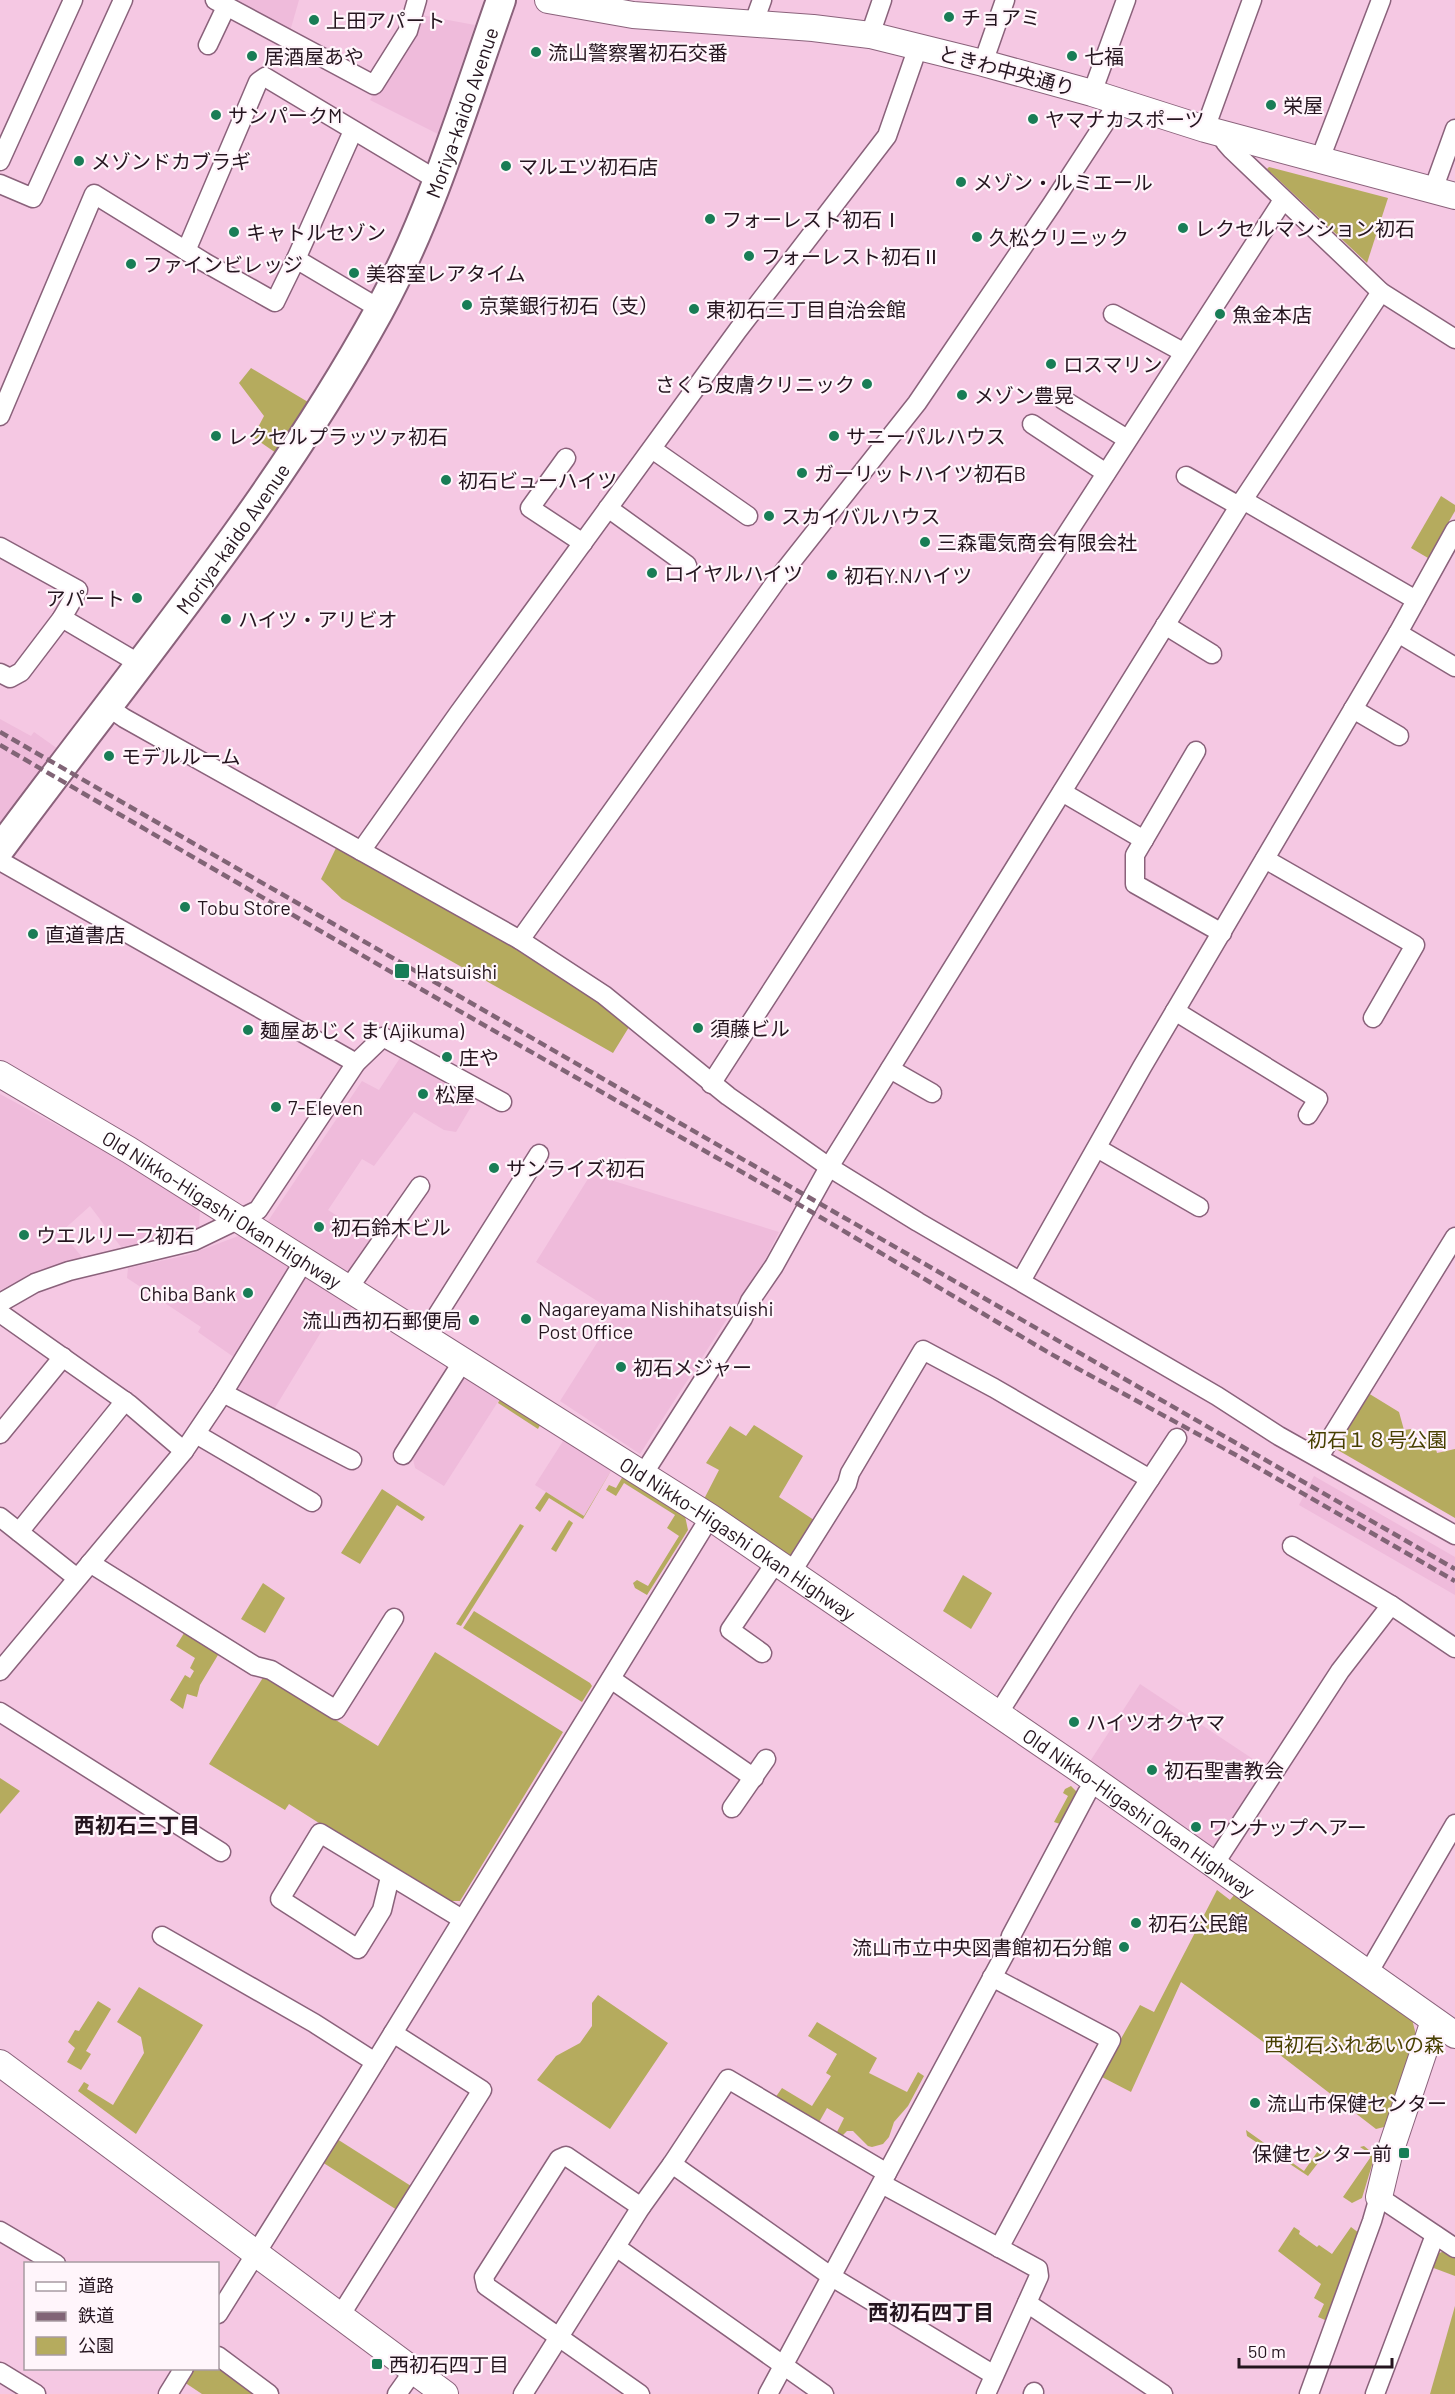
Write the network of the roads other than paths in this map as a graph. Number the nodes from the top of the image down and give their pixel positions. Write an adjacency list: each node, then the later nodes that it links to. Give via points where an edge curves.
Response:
1 (73, 0): 25 (street)
2 (123, 0): 27 (street, via 33,198)
3 (417, 0): 12 (street, via 408,31 374,85)
4 (501, 0): 26 (main road, Moriya-kaido Avenue)
5 (548, 0): 13 (street, ときわ中央通り)
6 (762, 0): 14 (street)
7 (882, 0): 15 (street)
8 (1005, 0): 18 (street)
9 (1126, 0): 19 (street)
10 (1252, 0): 23 (street)
11 (1381, 0): 24 (street)
12 (220, 4): 16 (street)
13 (634, 8): 14 (street, ときわ中央通り)
14 (753, 25): 15 (street, ときわ中央通り)
15 (870, 34): 17 (street, ときわ中央通り)
16 (208, 45)
17 (918, 47): 18 (street, ときわ中央通り); 41 (street, via 887,136)
18 (983, 63): 19 (street, ときわ中央通り)
19 (1092, 93): 20 (street, ときわ中央通り)
20 (1116, 100): 23 (street, ときわ中央通り); 71 (street, via 1052,204 917,403 777,580)
21 (1455, 129): 28 (street)
22 (353, 131): 26 (street); 30 (street, via 265,77 258,82); 31 (street)
23 (1216, 132): 24 (street, ときわ中央通り); 29 (street)
24 (1320, 159): 28 (street, ときわ中央通り)
25 (0, 161)
26 (437, 180): 33 (main road, Moriya-kaido Avenue)
27 (0, 184)
28 (1444, 193)
29 (1283, 200): 32 (street); 36 (street)
30 (186, 251): 31 (street, via 275,302); 38 (street, via 94,194)
31 (296, 259): 33 (street)
32 (1381, 292): 35 (street); 45 (street)
33 (380, 309): 57 (main road, Moriya-kaido Avenue, via 330,396 268,490)
34 (1113, 314): 36 (street)
35 (1455, 339)
36 (1183, 352): 40 (street)
37 (1062, 399): 40 (street)
38 (0, 416)
39 (1032, 424): 43 (street)
40 (1127, 439): 43 (street)
41 (652, 449): 46 (street); 47 (street)
42 (566, 458): 49 (street, via 530,508)
43 (1106, 472): 77 (street)
44 (1186, 476): 45 (street)
45 (1241, 503): 52 (street); 54 (street)
46 (608, 508): 49 (street); 51 (street)
47 (748, 516)
48 (1455, 530): 52 (street)
49 (583, 543): 67 (street)
50 (0, 547): 53 (street, via 78,590)
51 (687, 565)
52 (1416, 600): 55 (street)
53 (62, 618): 57 (street); 59 (street, via 21,672 10,678)
54 (1166, 625): 56 (street); 64 (street)
55 (1398, 633): 58 (street); 61 (street)
56 (1212, 654)
57 (140, 664): 60 (main road, Moriya-kaido Avenue)
58 (1455, 667)
59 (0, 673)
60 (107, 706): 66 (main road, Moriya-kaido Avenue); 67 (street)
61 (1353, 709): 62 (street); 68 (street)
62 (1399, 736)
63 (1196, 751): 65 (street)
64 (1062, 792): 65 (street); 75 (street)
65 (1144, 840): 70 (street, via 1135,855 1135,884)
66 (0, 849)
67 (361, 851): 71 (street)
68 (1265, 859): 70 (street); 73 (street, via 1415,945)
69 (0, 861): 74 (street)
70 (1222, 933): 72 (street)
71 (520, 940): 77 (street, via 604,995)
72 (1176, 1011): 80 (street, via 1318,1099); 81 (street)
73 (1373, 1018)
74 (356, 1063): 79 (street, via 383,1037); 86 (street, via 258,1210)
75 (890, 1069): 78 (street); 83 (street)
76 (0, 1074): 86 (street, Old Nikko-Higashi Okan Highway)
77 (711, 1084): 83 (street)
78 (932, 1093)
79 (502, 1102)
80 (1308, 1115)
81 (1097, 1148): 85 (street); 89 (street)
82 (539, 1154): 93 (street)
83 (829, 1167): 89 (street); 105 (street, via 743,1318)
84 (420, 1186): 90 (street)
85 (1199, 1207)
86 (238, 1220): 88 (street, Old Nikko-Higashi Okan Highway); 91 (street, via 194,1241 69,1271 35,1283)
87 (1455, 1238): 103 (street)
88 (304, 1261): 90 (street, Old Nikko-Higashi Okan Highway); 96 (street)
89 (1021, 1281): 103 (street)
90 (348, 1289): 93 (street, Old Nikko-Higashi Okan Highway)
91 (0, 1303)
92 (0, 1312): 94 (street)
93 (424, 1336): 95 (street, Old Nikko-Higashi Okan Highway)
94 (63, 1357): 97 (street); 98 (street)
95 (464, 1361): 102 (street); 105 (street, Old Nikko-Higashi Okan Highway)
96 (224, 1393): 99 (street); 104 (street)
97 (125, 1401): 101 (street); 110 (street)
98 (0, 1434)
99 (196, 1434): 101 (street); 107 (street)
100 (1177, 1438): 106 (street)
101 (183, 1451): 113 (street)
102 (403, 1455)
103 (1319, 1457): 111 (street)
104 (352, 1460)
105 (642, 1476): 109 (street, Old Nikko-Higashi Okan Highway)
106 (1150, 1479): 114 (street, via 923,1350 847,1484); 123 (street)
107 (312, 1502)
108 (0, 1517): 110 (street)
109 (710, 1517): 114 (street, Old Nikko-Higashi Okan Highway); 121 (street)
110 (19, 1532): 115 (street)
111 (1455, 1535)
112 (1292, 1546): 116 (street)
113 (90, 1563): 115 (street); 117 (street, via 255,1666 271,1670 336,1710)
114 (784, 1568): 119 (street, via 730,1630); 123 (street, Old Nikko-Higashi Okan Highway)
115 (77, 1578): 120 (street)
116 (1391, 1605): 118 (street); 130 (street, via 1340,1671)
117 (394, 1618)
118 (1455, 1648)
119 (762, 1653)
120 (4, 1660)
121 (611, 1679): 125 (street); 132 (street)
122 (0, 1712): 129 (street)
123 (998, 1714): 126 (street, Old Nikko-Higashi Okan Highway)
124 (766, 1759): 125 (street)
125 (754, 1778): 127 (street)
126 (1095, 1781): 130 (street, Old Nikko-Higashi Okan Highway); 135 (street)
127 (732, 1809)
128 (1455, 1824): 134 (street)
129 (220, 1852)
130 (1214, 1866): 134 (street, Old Nikko-Higashi Okan Highway)
131 (390, 1877): 131 (street, via 320,1833 279,1899 358,1949 382,1910); 132 (street)
132 (462, 1919): 137 (street)
133 (162, 1936): 139 (street)
134 (1367, 1975): 136 (street, Old Nikko-Higashi Okan Highway)
135 (992, 1977): 142 (street); 148 (street, via 1110,2040)
136 (1434, 2021): 138 (street, Old Nikko-Higashi Okan Highway); 143 (street)
137 (393, 2033): 139 (street); 155 (street, via 482,2090)
138 (1455, 2035)
139 (375, 2061): 150 (street)
140 (0, 2063): 150 (street)
141 (672, 2164): 142 (street, via 728,2079); 144 (street); 152 (street)
142 (884, 2178): 148 (street); 152 (street)
143 (1379, 2197): 146 (street); 174 (street)
144 (641, 2207): 147 (street); 156 (street, via 566,2156 559,2159 484,2277 486,2286)
145 (0, 2231): 151 (street)
146 (1435, 2235): 149 (street); 175 (street)
147 (616, 2247): 156 (street); 158 (street)
148 (999, 2248): 153 (street, via 1038,2270)
149 (1455, 2248)
150 (255, 2253): 154 (street); 155 (street)
151 (53, 2262)
152 (832, 2277): 158 (street); 162 (street)
153 (1027, 2303): 162 (street); 173 (street)
154 (219, 2312)
155 (340, 2316): 160 (street)
156 (560, 2337): 168 (street); 169 (street)
157 (219, 2357): 165 (street)
158 (783, 2367): 170 (street); 171 (street)
159 (183, 2370): 164 (street)
160 (414, 2370): 166 (street); 167 (street)
161 (0, 2372): 163 (street)
162 (994, 2375): 172 (street)
163 (36, 2394)
164 (168, 2394)
165 (269, 2394)
166 (397, 2394)
167 (445, 2394)
168 (523, 2394)
169 (640, 2394)
170 (768, 2394)
171 (824, 2394)
172 (986, 2394)
173 (1163, 2394)
174 (1309, 2394)
175 (1375, 2394)

